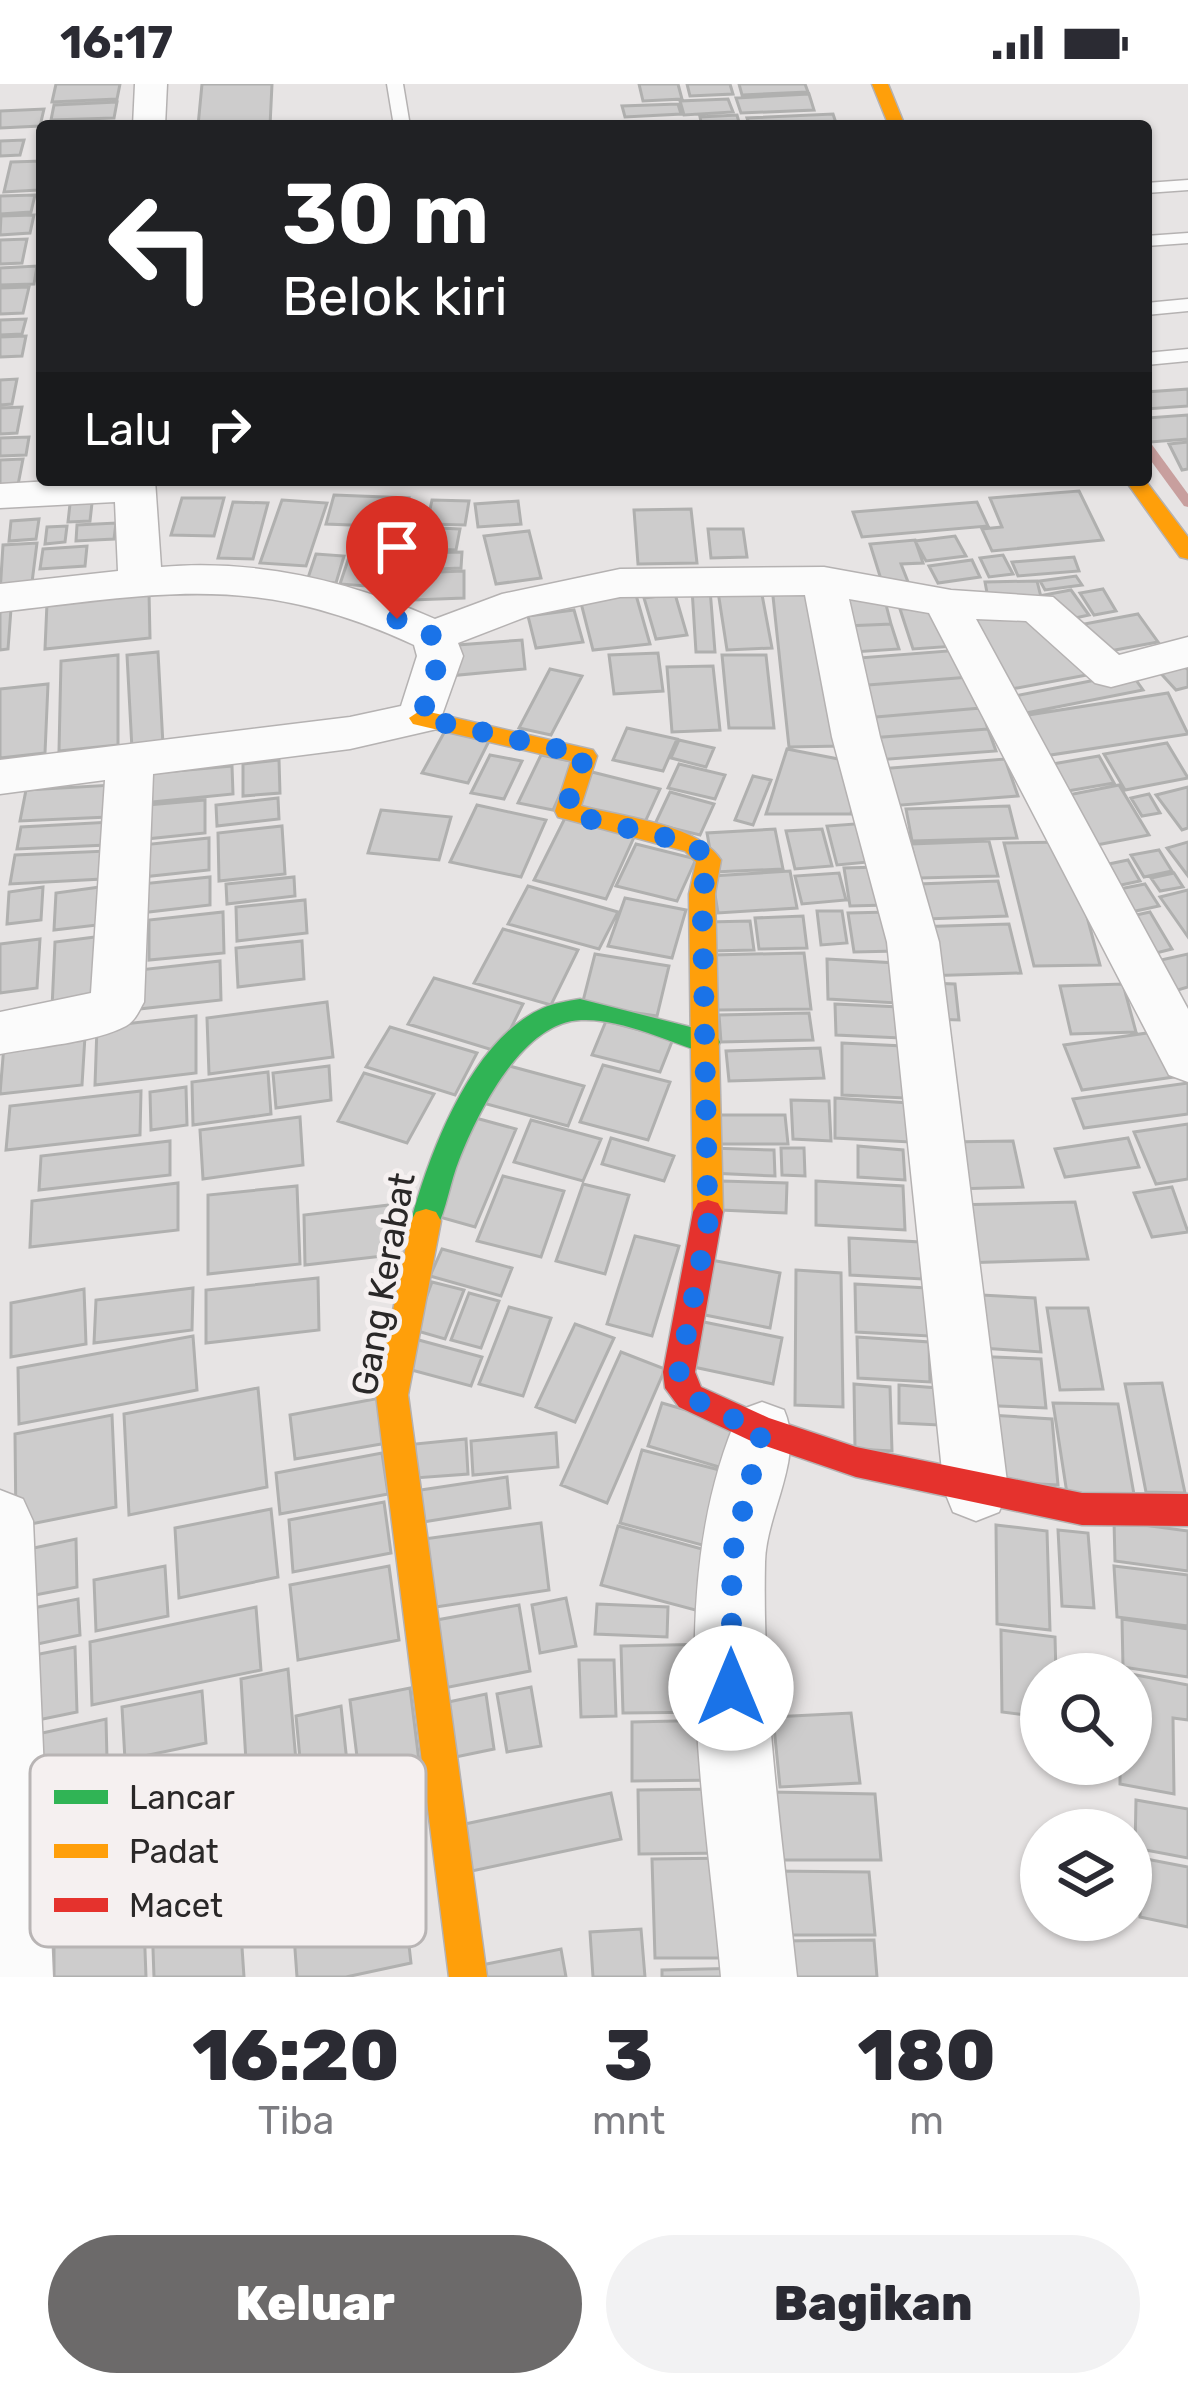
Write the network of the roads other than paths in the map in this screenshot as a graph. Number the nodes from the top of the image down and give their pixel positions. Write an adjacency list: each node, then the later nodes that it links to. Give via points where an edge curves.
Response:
1 (151, 84): 4 (street)
2 (395, 84): 5 (lane)
3 (880, 84): 6 (street)
4 (149, 120)
5 (401, 120)
6 (895, 120)
7 (1188, 185): 8 (lane)
8 (1152, 188)
9 (1188, 238): 10 (lane)
10 (1152, 241)
11 (1188, 305): 12 (lane)
12 (1152, 309)
13 (1188, 355): 14 (lane)
14 (1152, 358)
15 (123, 486): 18 (street)
16 (135, 486): 21 (street)
17 (1140, 486): 19 (street)
18 (0, 496)
19 (1185, 543)
20 (824, 581): 23 (street); 24 (street, via 620,583 518,604); 33 (street, via 856,737 913,942)
21 (140, 582): 22 (street); 24 (street, via 301,586 361,602)
22 (0, 598)
23 (946, 604): 25 (street, via 1037,607 1108,672); 31 (street)
24 (433, 636): 26 (street, via 440,656)
25 (1188, 652)
26 (421, 718): 27 (street); 30 (street, via 585,755 567,805 572,815 704,850)
27 (130, 759): 28 (street); 29 (street, via 117,1002)
28 (0, 777)
29 (0, 1033)
30 (706, 1042): 32 (street, via 708,1223 681,1388); 37 (street, Gang Kerabat, via 579,1009 537,1023 476,1087 434,1181 392,1395)
31 (1188, 1060)
32 (762, 1431): 33 (street); 38 (street, via 732,1555 731,1688)
33 (976, 1490): 34 (street, via 1082,1509)
34 (1188, 1510)
35 (0, 1521): 36 (street)
36 (10, 1949)
37 (468, 1977)
38 (759, 1977)

